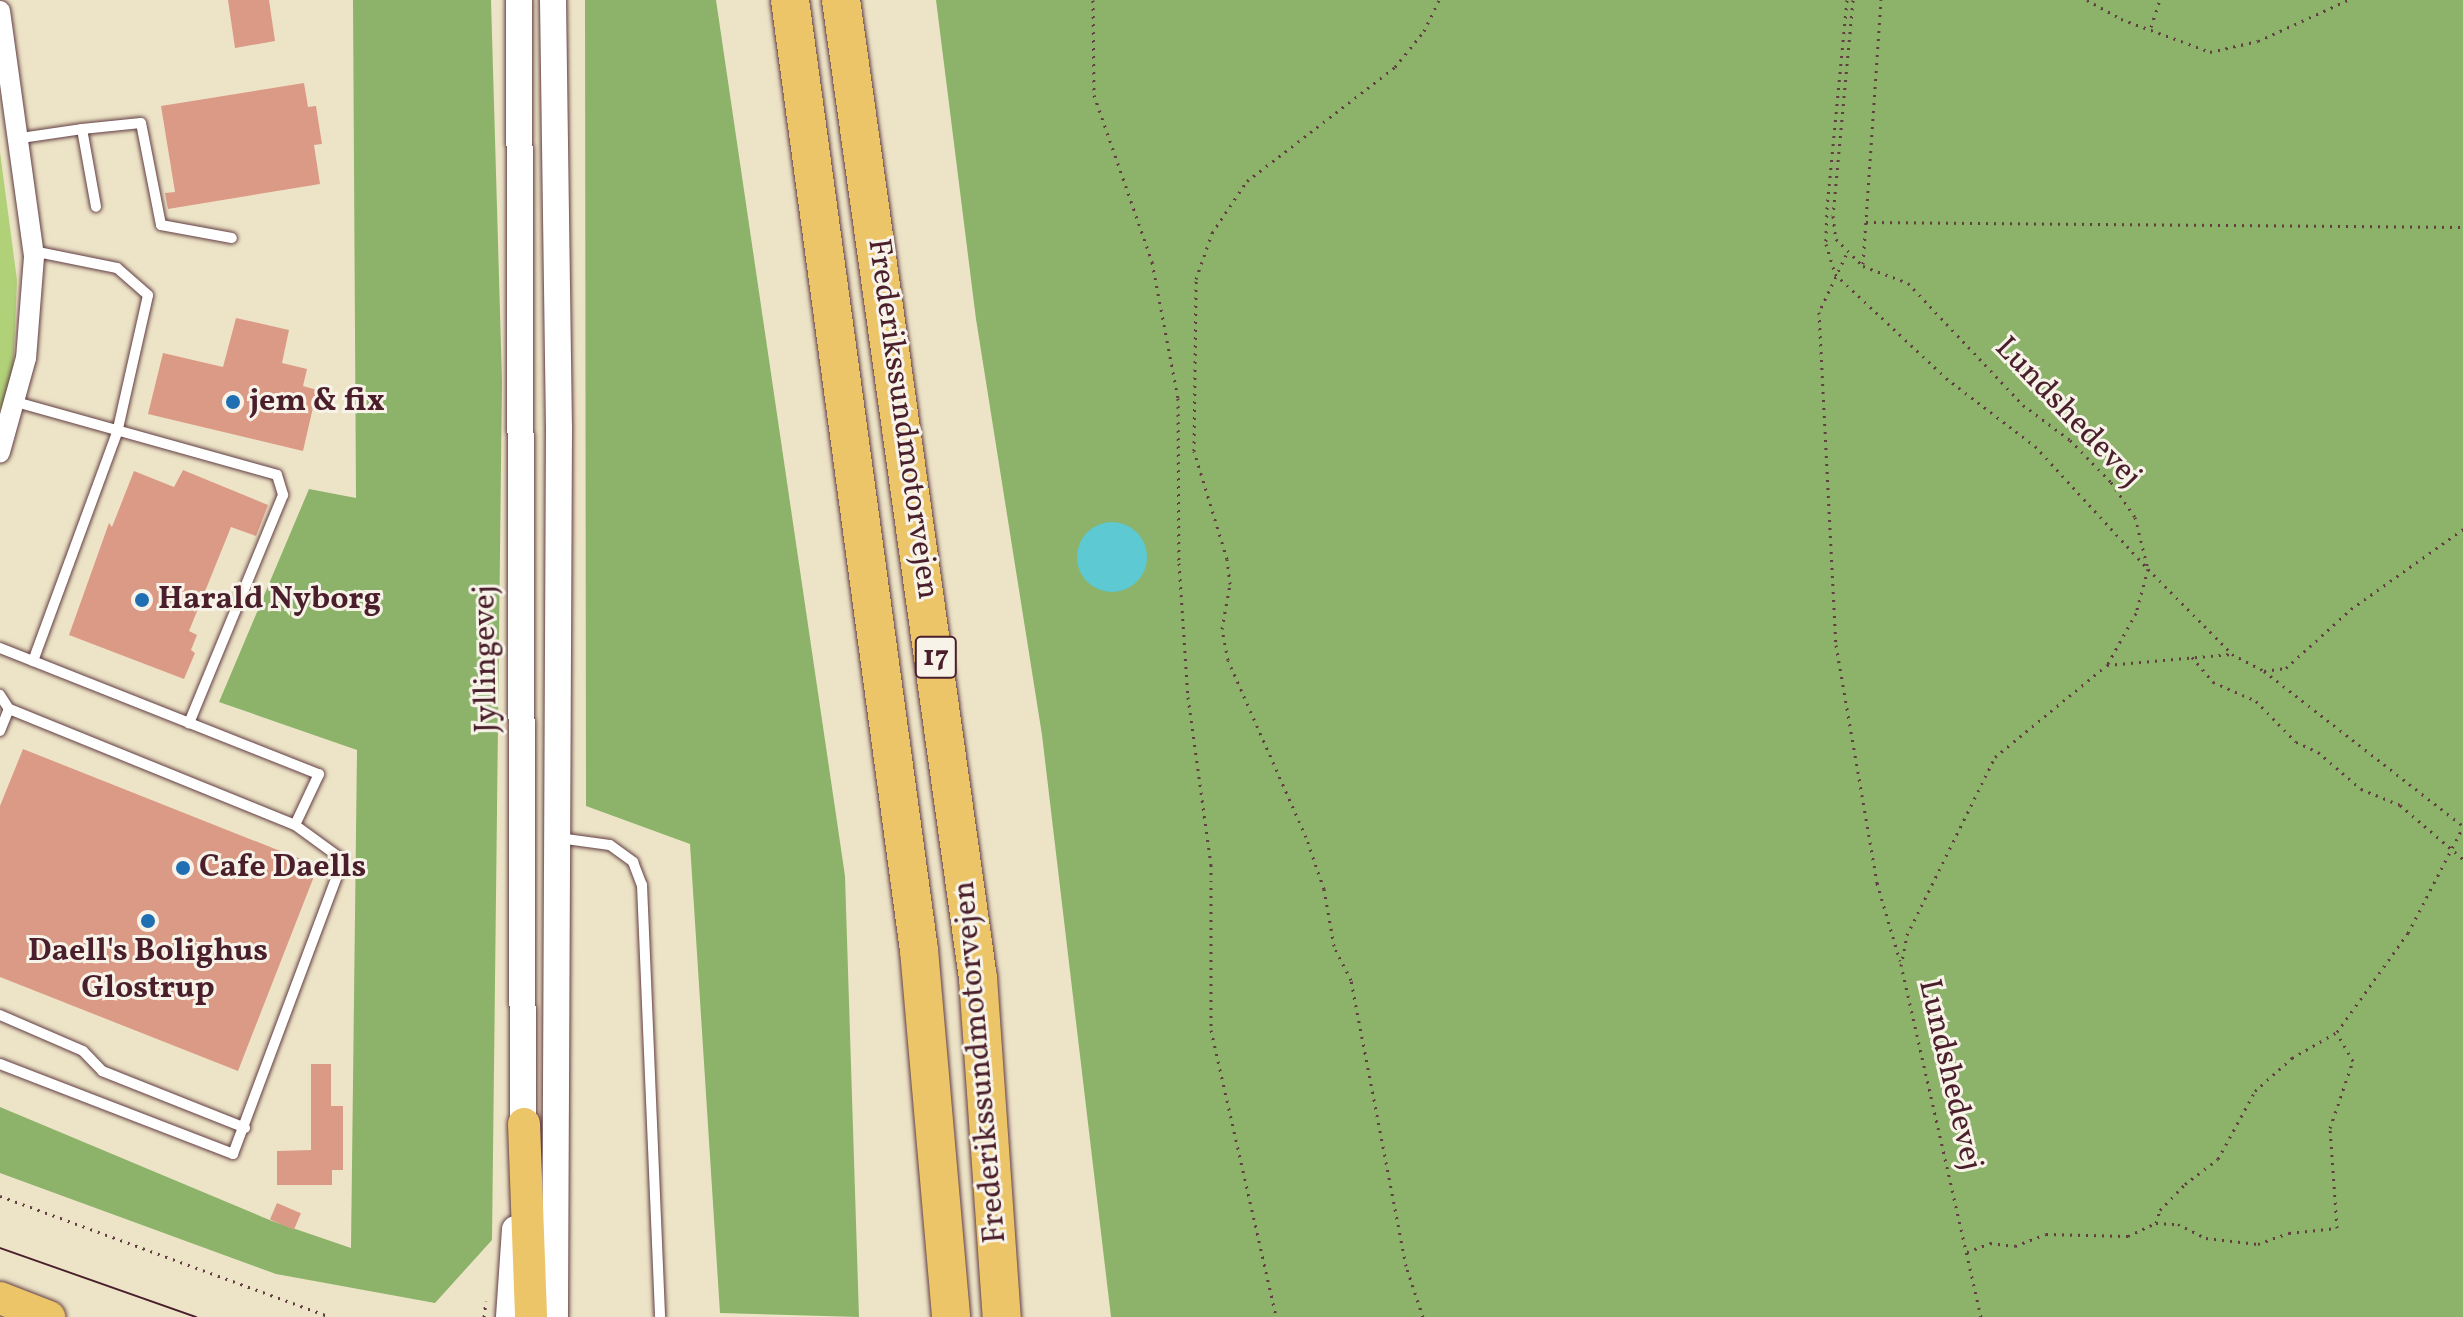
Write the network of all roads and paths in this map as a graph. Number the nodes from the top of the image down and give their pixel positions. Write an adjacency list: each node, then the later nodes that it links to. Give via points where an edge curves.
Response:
1 (519, 0): 48 (street, Jyllingevej)
2 (553, 0): 41 (street)
3 (790, 0): 60 (highway, Frederikssundmotorvejen / 17, via 919,950)
4 (841, 0): 61 (highway, Frederikssundmotorvejen / 17, via 978,978)
5 (1093, 0): 62 (path, via 1094,95 1152,262 1178,398 1179,563 1188,697 1211,864 1211,1030)
6 (1439, 0): 63 (path, via 1424,31 1395,67 1247,181 1212,233 1196,279 1194,451 1227,559 1230,584 1222,629 1228,660 1324,889 1334,946 1351,980 1406,1266)
7 (1850, 0): 21 (path, via 1833,216 1836,239); 23 (path, via 1827,207 1826,244)
8 (1881, 0): 17 (path)
9 (2087, 0): 13 (path, via 2121,19)
10 (2160, 0): 13 (path)
11 (2348, 0): 13 (path, via 2230,50 2210,52)
12 (0, 11): 15 (street)
13 (2151, 27)
14 (82, 129): 15 (lane); 16 (lane); 19 (lane, via 141,123 161,225)
15 (21, 138): 20 (street)
16 (96, 207)
17 (1866, 222): 18 (path); 22 (path)
18 (2463, 227)
19 (232, 238)
20 (33, 251): 24 (street, via 26,358); 25 (lane, via 117,268 148,295)
21 (1846, 255): 22 (path, Lundshedevej); 23 (path)
22 (1863, 266): 28 (path, Lundshedevej, via 1908,283 2023,405 2070,440 2111,482 2135,517)
23 (1835, 274): 28 (path, via 1946,378 2035,446); 44 (path, via 1819,312 1836,645 1877,883)
24 (16, 402): 25 (lane); 26 (street)
25 (117, 433): 32 (lane); 37 (lane, via 277,475 283,495)
26 (0, 452)
27 (2463, 529): 34 (path, via 2351,609 2286,668)
28 (2148, 569): 30 (path); 33 (path, via 2136,613)
29 (0, 648): 32 (lane)
30 (2232, 654): 31 (path); 34 (path)
31 (2192, 657): 33 (path); 42 (path, via 2213,682 2256,701 2296,742 2318,752 2361,789 2400,805)
32 (33, 661): 37 (lane)
33 (2107, 665): 44 (path, Lundshedevej, via 1995,757 1926,889)
34 (2264, 671): 40 (path)
35 (0, 695): 36 (lane)
36 (9, 709): 38 (lane); 39 (lane)
37 (189, 723): 39 (lane, via 319,774)
38 (0, 731)
39 (295, 825): 49 (lane, via 343,860)
40 (2463, 826): 42 (path)
41 (557, 838): 58 (street); 59 (lane, via 610,845 633,862 642,885)
42 (2451, 850): 43 (path); 46 (path, via 2408,933)
43 (2463, 859)
44 (1901, 966): 52 (path, Lundshedevej)
45 (0, 1015): 49 (lane, via 83,1051 102,1071)
46 (2337, 1032): 51 (path, via 2292,1058 2255,1091 2218,1159 2185,1184 2160,1210); 51 (path, via 2353,1061 2330,1128 2337,1228 2289,1233 2258,1244 2206,1238 2178,1224)
47 (0, 1064): 49 (lane, via 233,1154)
48 (524, 1124): 56 (street, Jyllingevej); 57 (main road)
49 (245, 1128)
50 (0, 1196): 55 (path)
51 (2156, 1223): 52 (path, via 2128,1236 2046,1234 2015,1246 1990,1243)
52 (1967, 1252): 64 (path, Lundshedevej)
53 (0, 1298): 54 (main road)
54 (49, 1317)
55 (331, 1317)
56 (509, 1317)
57 (531, 1317)
58 (555, 1317)
59 (660, 1317)
60 (951, 1317)
61 (1002, 1317)
62 (1276, 1317)
63 (1423, 1317)
64 (1981, 1317)

